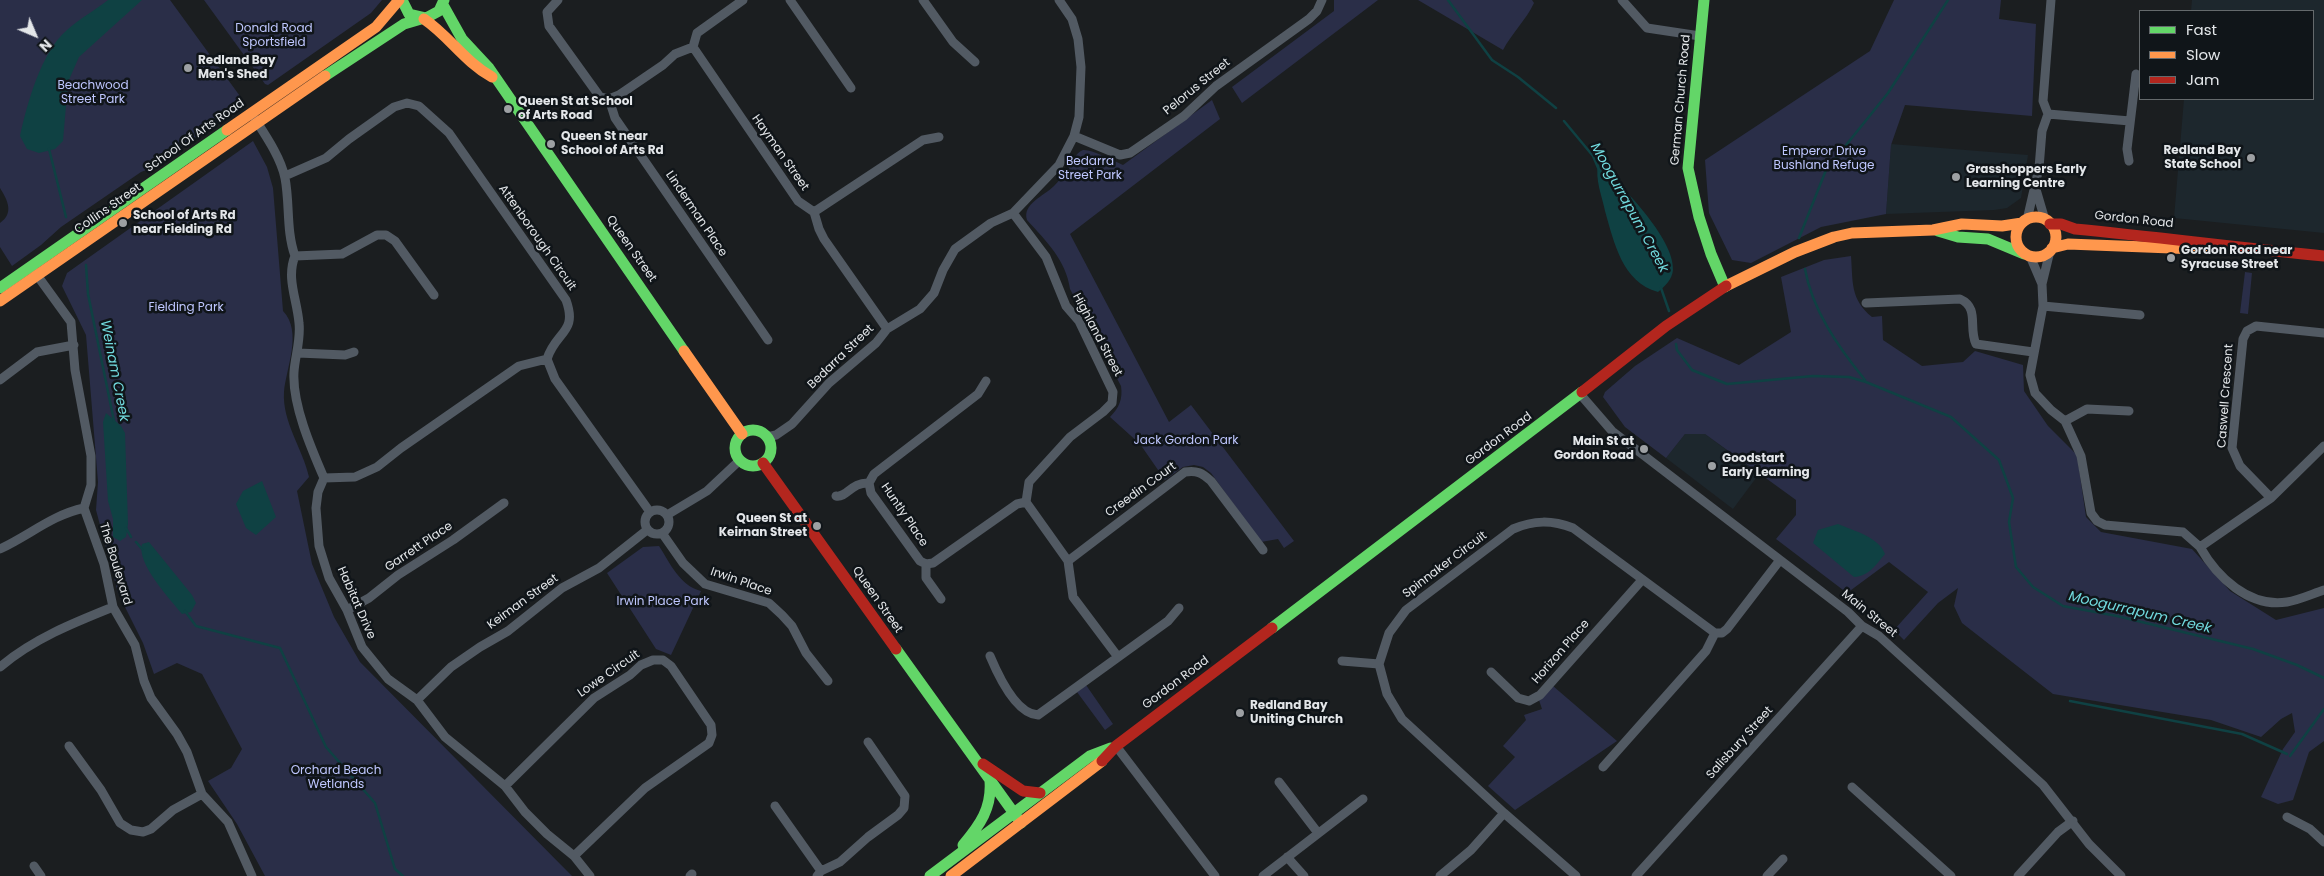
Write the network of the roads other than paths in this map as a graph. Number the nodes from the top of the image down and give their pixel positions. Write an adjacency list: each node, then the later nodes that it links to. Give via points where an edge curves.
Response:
1 (400, 0): 12 (street, Queen Street, via 409,14); 21 (street, School Of Arts Road, via 376,27)
2 (558, 0): 19 (street, via 547,12 549,26 596,93)
3 (743, 0): 14 (street, via 696,33)
4 (790, 0): 18 (street)
5 (924, 0): 15 (street, via 953,42)
6 (1059, 0): 23 (street, Bedarra Street, via 1072,18 1081,67 1079,117)
7 (1322, 0): 23 (street, Pelorus Street, via 1309,19 1216,86 1184,116 1130,153 1120,155)
8 (1622, 0): 13 (street, via 1647,28)
9 (1704, 0): 13 (street, German Church Road)
10 (2051, 0): 20 (street, via 2043,101)
11 (444, 2): 12 (street, School Of Arts Road, via 436,15); 17 (street, Queen Street, via 455,30)
12 (423, 19): 17 (street, Queen Street, via 441,31 468,62); 21 (street, School Of Arts Road, via 404,24 386,34)
13 (1700, 36): 40 (street, German Church Road, via 1688,168 1699,217)
14 (693, 47): 19 (street, via 675,54 620,95); 28 (street, Hayman Street, via 798,201)
15 (974, 62)
16 (2136, 74): 22 (street)
17 (496, 80): 60 (street, Queen Street)
18 (851, 88)
19 (609, 99): 49 (street, Linderman Place, via 614,118)
20 (2048, 114): 22 (street); 27 (street, via 2042,131)
21 (254, 117): 26 (street); 38 (street, School Of Arts Road)
22 (2130, 121): 25 (street)
23 (1074, 136): 29 (street, Bedarra Street, via 1059,165)
24 (939, 137): 28 (street, via 923,140)
25 (2129, 161)
26 (285, 176): 35 (street, via 290,243); 54 (street, Attenborough Circuit, via 326,158 394,107 407,103 419,106 449,133 566,300 571,314 568,328 550,350)
27 (2035, 186): 30 (street); 31 (street)
28 (814, 212): 47 (street, via 818,229)
29 (1013, 213): 47 (street, Bedarra Street, via 991,223 955,249 929,300); 70 (street, Highland Street, via 1046,258 1066,306 1078,322 1113,392 1112,403 1070,437 1029,482)
30 (2025, 222): 31 (street, via 2033,218); 32 (street, Gordon Road, via 1994,226 1962,224); 36 (street, via 2016,234 2016,240 2021,251)
31 (2048, 222): 33 (street, Gordon Road, via 2075,229 2194,241); 34 (street, via 2055,236)
32 (1933, 230): 36 (street, Gordon Road, via 1958,237 1988,239); 40 (street, Gordon Road, via 1834,237 1795,252)
33 (2214, 246): 34 (street, Gordon Road, via 2197,250 2068,244); 37 (street, Gordon Road)
34 (2051, 250): 36 (street, via 2041,256); 39 (street)
35 (295, 256): 42 (street, via 342,254 377,235 386,235 396,241); 53 (street, via 290,267 299,323)
36 (2028, 256): 39 (street)
37 (2324, 256)
38 (34, 271): 41 (street, School Of Arts Road); 43 (street); 50 (street, via 71,322)
39 (2042, 284): 45 (street)
40 (1725, 287): 57 (street, Gordon Road, via 1666,326)
41 (0, 288)
42 (434, 295)
43 (0, 301)
44 (1866, 303): 52 (street, via 1960,298 1972,310 1976,344)
45 (2043, 306): 46 (street); 52 (street)
46 (2140, 315)
47 (887, 328): 61 (street, Bedarra Street, via 876,343 829,383 792,424 776,435)
48 (2324, 333): 68 (street, Caswell Crescent, via 2256,326 2247,331 2243,339 2232,448 2240,466)
49 (768, 340)
50 (74, 345): 55 (street, via 37,352); 71 (street, via 91,456 91,485)
51 (354, 352): 53 (street, via 344,355)
52 (2033, 352): 59 (street, via 2030,374 2035,393)
53 (298, 353): 65 (street, via 294,372 300,414)
54 (547, 359): 65 (street, via 520,366 377,467 355,476); 72 (street, via 555,379)
55 (0, 380)
56 (986, 381): 66 (street, Huntly Place, via 978,394 874,474)
57 (1580, 394): 79 (street, Main Street, via 1612,431); 100 (street, Gordon Road)
58 (2129, 411): 59 (street, via 2087,409)
59 (2065, 421): 76 (street, via 2081,456 2091,512 2097,521 2105,525 2184,532)
60 (742, 434): 61 (street, via 752,430); 63 (street, via 735,448)
61 (767, 436): 64 (street, via 770,454)
62 (2324, 446): 68 (street)
63 (740, 460): 64 (street, via 753,466); 73 (street, via 707,491)
64 (763, 463): 101 (street, Queen Street)
65 (324, 478): 87 (street, Habitat Drive, via 316,508 319,546 329,578)
66 (869, 483): 67 (street, via 861,483); 81 (street, Huntly Place, via 871,493 920,561)
67 (836, 496)
68 (2271, 498): 76 (street)
69 (504, 502): 87 (street, Garrett Place, via 370,598)
70 (1026, 502): 80 (street); 81 (street, Huntly Place, via 1017,504 933,563)
71 (84, 508): 77 (street, via 65,512); 85 (street, The Boulevard, via 104,564)
72 (650, 512): 73 (street, via 661,510); 74 (street, via 644,521)
73 (667, 515): 75 (street, via 668,526)
74 (647, 530): 75 (street, via 652,534); 97 (street, Keiman Street, via 599,568 562,588 508,631 451,667)
75 (662, 533): 96 (street, Irwin Place, via 704,584 769,603 782,614)
76 (2200, 547): 83 (street, via 2228,584 2258,600 2286,602)
77 (0, 549)
78 (1263, 550): 80 (street, Creedin Court, via 1210,481 1194,471 1185,472)
79 (1780, 560): 88 (street, Main Street); 89 (street, via 1727,629)
80 (1068, 561): 91 (street, via 1073,597)
81 (926, 564): 84 (street, via 926,578)
82 (1642, 580): 89 (street, Spinnaker Circuit); 93 (street, Spinnaker Circuit, via 1573,528 1560,523 1526,523 1513,529 1406,610 1389,633); 95 (street, Horizon Place, via 1540,695 1529,701 1518,698)
83 (2324, 590)
84 (941, 599)
85 (113, 607): 94 (street, via 49,635); 108 (street, The Boulevard, via 135,645 151,698 187,752)
86 (1179, 608): 91 (street, via 1168,621)
87 (347, 610): 97 (street, Habitat Drive, via 370,658 396,686)
88 (1862, 626): 114 (street, Main Street, via 1878,636 2043,784); 134 (street, Salisbury Street)
89 (1715, 633): 102 (street, via 1706,651)
90 (990, 656): 91 (street, via 1021,708 1038,715)
91 (1118, 657)
92 (1342, 661): 93 (street)
93 (1379, 664): 112 (street, via 1387,694 1402,719)
94 (0, 667)
95 (1491, 672)
96 (828, 681)
97 (417, 700): 105 (street, Habitat Drive, via 445,737)
98 (868, 742): 123 (street, via 904,796 904,808 840,862)
99 (69, 746): 108 (street, via 120,823 130,830 143,832 151,829 180,806)
100 (1116, 746): 107 (street, Gordon Road, via 1090,756); 115 (street, Gordon Road, via 1098,765); 129 (street)
101 (970, 753): 103 (street, Queen Street); 107 (street, Queen Street, via 1023,791)
102 (1603, 767)
103 (990, 780): 111 (street, Queen Street); 121 (street, via 991,804 984,818)
104 (1279, 782): 116 (street)
105 (505, 786): 118 (street, Habitat Drive, via 525,812); 118 (street, Lowe Circuit, via 594,698 653,660 663,660 671,666 711,725 709,743 638,794)
106 (1852, 787): 136 (street)
107 (1040, 793): 111 (street, Gordon Road)
108 (202, 794): 125 (street, The Boulevard, via 228,822)
109 (1363, 799): 116 (street)
110 (775, 806): 123 (street)
111 (1014, 813): 115 (street, Queen Street); 121 (street, Gordon Road)
112 (1504, 813): 132 (street, via 1470,850); 133 (street)
113 (2287, 817): 117 (street, via 2310,829)
114 (2073, 821): 137 (street, via 2058,832); 138 (street, Main Street, via 2089,844)
115 (1021, 823): 128 (street, Gordon Road)
116 (1318, 833): 119 (street)
117 (2324, 842)
118 (574, 856): 126 (street, Habitat Drive)
119 (1287, 858): 130 (street); 131 (street)
120 (1783, 859): 135 (street)
121 (950, 860): 127 (street)
122 (34, 866): 124 (street)
123 (819, 873)
124 (41, 876)
125 (252, 876)
126 (590, 876)
127 (930, 876)
128 (951, 876)
129 (1216, 876)
130 (1263, 876)
131 (1304, 876)
132 (1440, 876)
133 (1576, 876)
134 (1636, 876)
135 (1767, 876)
136 (1951, 876)
137 (2018, 876)
138 (2121, 876)

